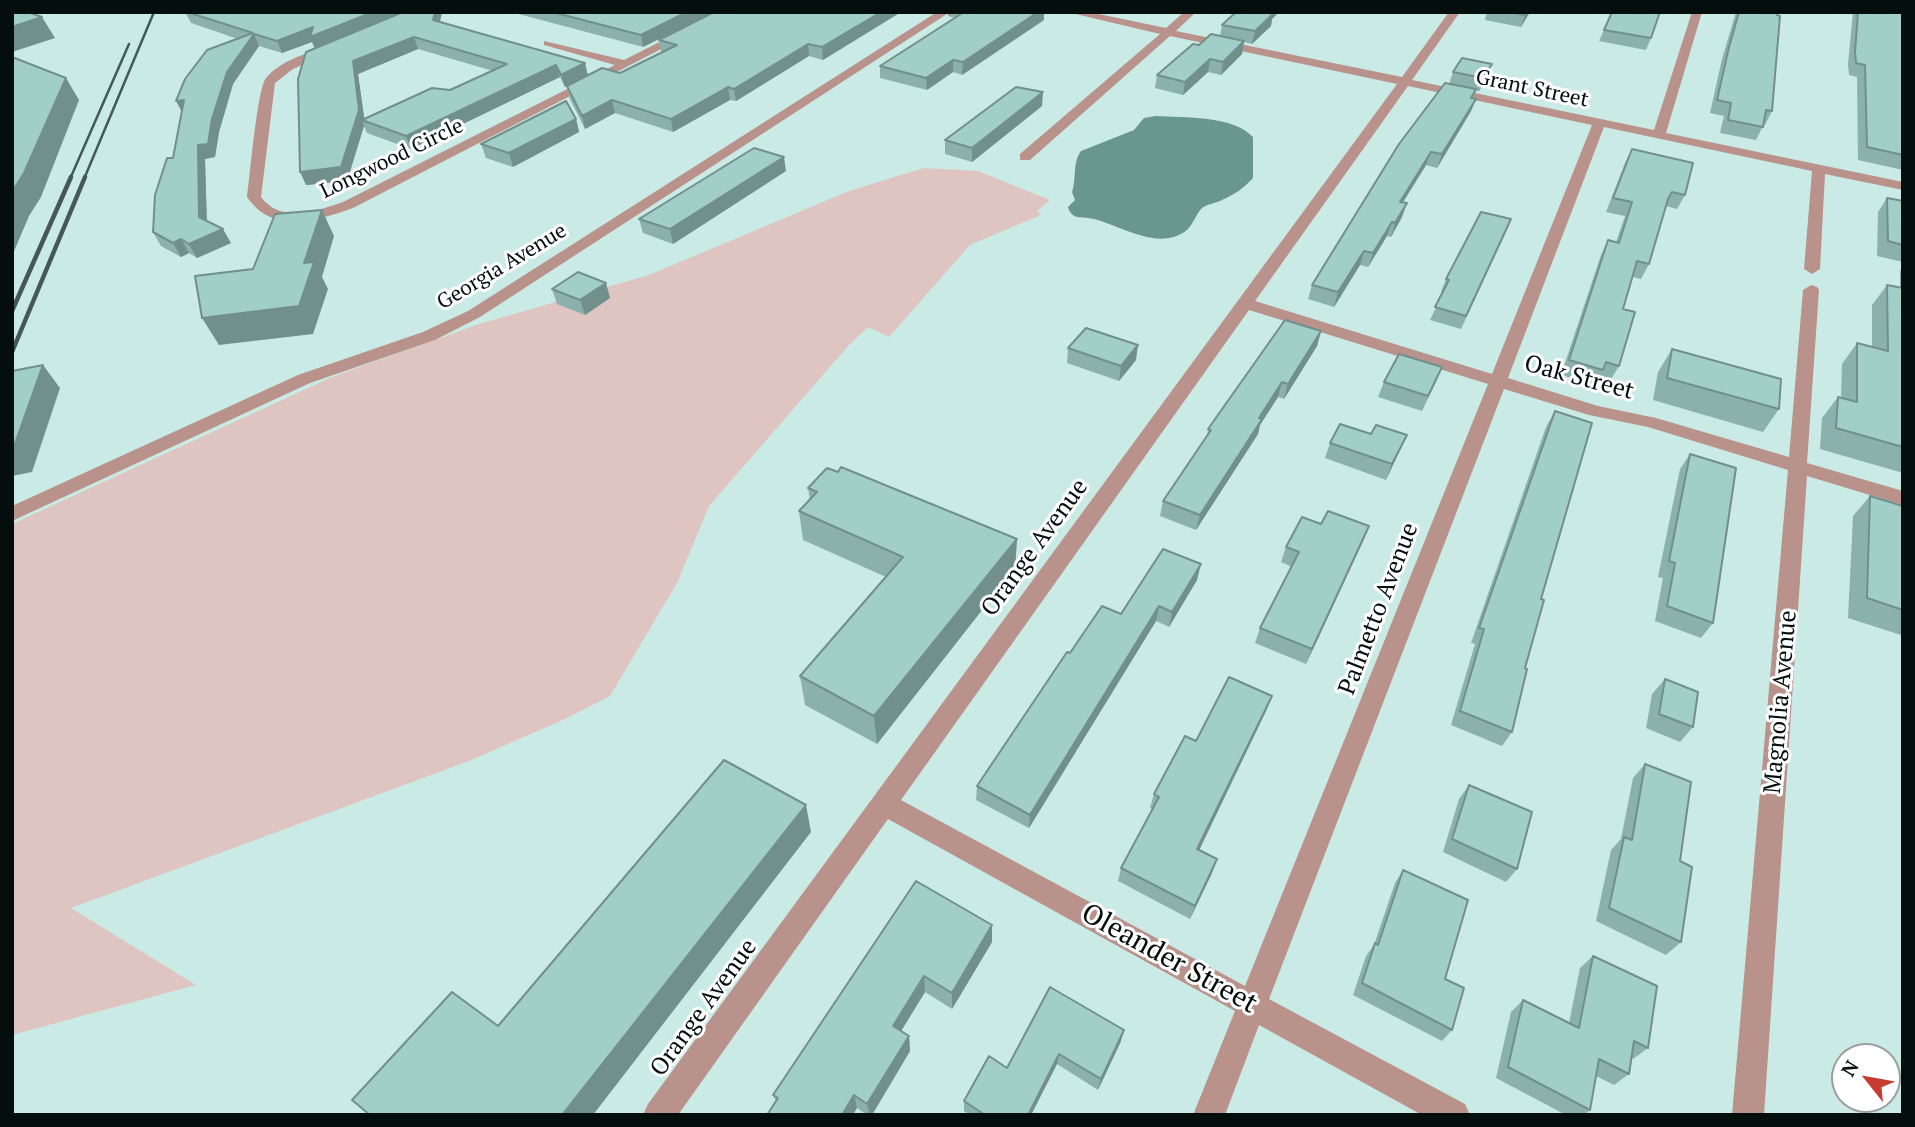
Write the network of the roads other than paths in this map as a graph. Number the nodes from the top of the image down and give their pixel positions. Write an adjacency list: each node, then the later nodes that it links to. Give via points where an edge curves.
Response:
1 (728, 12): 10 (street, Longwood Circle)
2 (945, 12): 21 (street, Georgia Avenue, via 474,314 429,336 272,392)
3 (1072, 12): 7 (street, Grant Street)
4 (1191, 12): 7 (street)
5 (1455, 12): 11 (street, Orange Avenue)
6 (1697, 12): 13 (street)
7 (1168, 32): 11 (street, Grant Street); 14 (street)
8 (548, 43): 10 (street)
9 (337, 47): 10 (street, Longwood Circle, via 286,67 269,82 254,197 268,212 303,217 348,205)
10 (625, 64)
11 (1404, 82): 12 (street, Grant Street); 17 (street, Orange Avenue)
12 (1600, 122): 13 (street, Grant Street); 18 (street, Palmetto Avenue)
13 (1659, 135): 15 (street, Grant Street)
14 (1025, 157)
15 (1819, 168): 16 (street, Grant Street); 19 (street, Magnolia Avenue)
16 (1903, 186)
17 (1244, 303): 18 (street, Oak Street); 22 (street, Orange Avenue)
18 (1497, 381): 19 (street, Oak Street); 23 (street, Palmetto Avenue)
19 (1799, 467): 20 (street, Oak Street); 27 (street, Magnolia Avenue)
20 (1903, 498)
21 (12, 514)
22 (884, 804): 23 (street, Oleander Street); 24 (street, Orange Avenue)
23 (1252, 1005): 25 (street, Palmetto Avenue); 26 (street, Oleander Street)
24 (659, 1115)
25 (1209, 1115)
26 (1454, 1115)
27 (1748, 1115)

